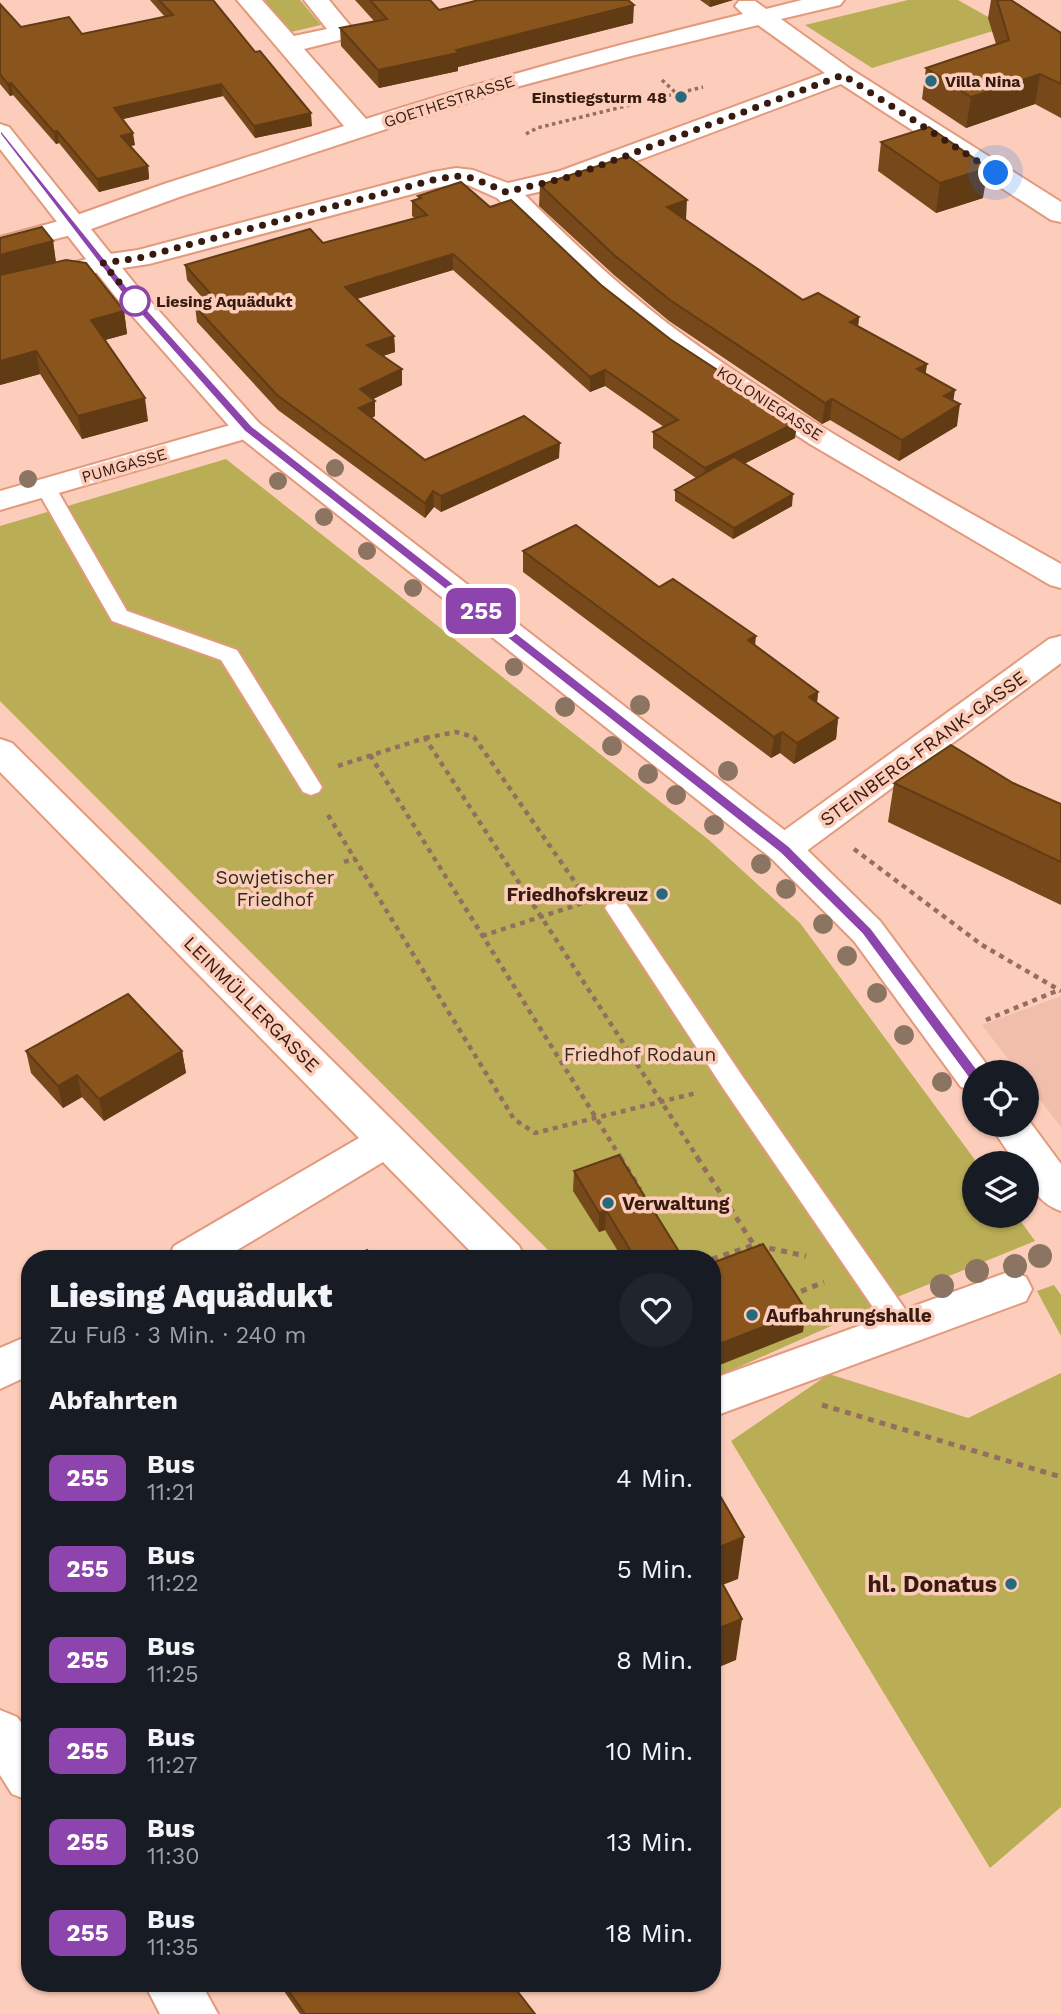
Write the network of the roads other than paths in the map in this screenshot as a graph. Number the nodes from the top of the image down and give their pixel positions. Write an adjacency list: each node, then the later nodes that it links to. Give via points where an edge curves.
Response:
1 (249, 0): 6 (street)
2 (316, 0): 6 (street, via 340,28 335,34)
3 (740, 0): 5 (street)
4 (832, 0): 5 (street, GOETHESTRASSE)
5 (761, 16): 7 (street); 8 (street, GOETHESTRASSE, via 493,86)
6 (288, 45): 8 (street)
7 (843, 75): 10 (street, via 569,177); 11 (street)
8 (361, 129): 12 (street, GOETHESTRASSE)
9 (0, 132): 12 (street)
10 (506, 192): 14 (street, via 456,176 139,258); 19 (street, KOLONIEGASSE, via 582,267 680,345 891,481)
11 (1061, 214)
12 (73, 226): 13 (street, GOETHESTRASSE); 14 (street)
13 (0, 244)
14 (103, 263): 15 (street); 16 (street)
15 (0, 289)
16 (248, 429): 17 (street, PUMGASSE); 23 (street)
17 (46, 488): 18 (street, PUMGASSE); 22 (lane, via 119,616 229,655)
18 (0, 501)
19 (1061, 578)
20 (1061, 647): 23 (street, STEINBERG-FRANK-GASSE)
21 (0, 751): 27 (street, LEINMÜLLERGASSE)
22 (308, 782)
23 (784, 849): 25 (street, via 867,931)
24 (617, 908): 32 (lane)
25 (963, 1060)
26 (1019, 1137): 28 (street)
27 (388, 1140): 29 (street); 30 (street, LEINMÜLLERGASSE)
28 (1061, 1195)
29 (202, 1250)
30 (496, 1250)
31 (1011, 1289): 32 (street)
32 (904, 1330): 35 (street)
33 (21, 1358): 34 (street)
34 (0, 1370)
35 (721, 1395)
36 (0, 1733): 37 (street)
37 (21, 1764)
38 (176, 1992): 39 (street)
39 (191, 2014)

